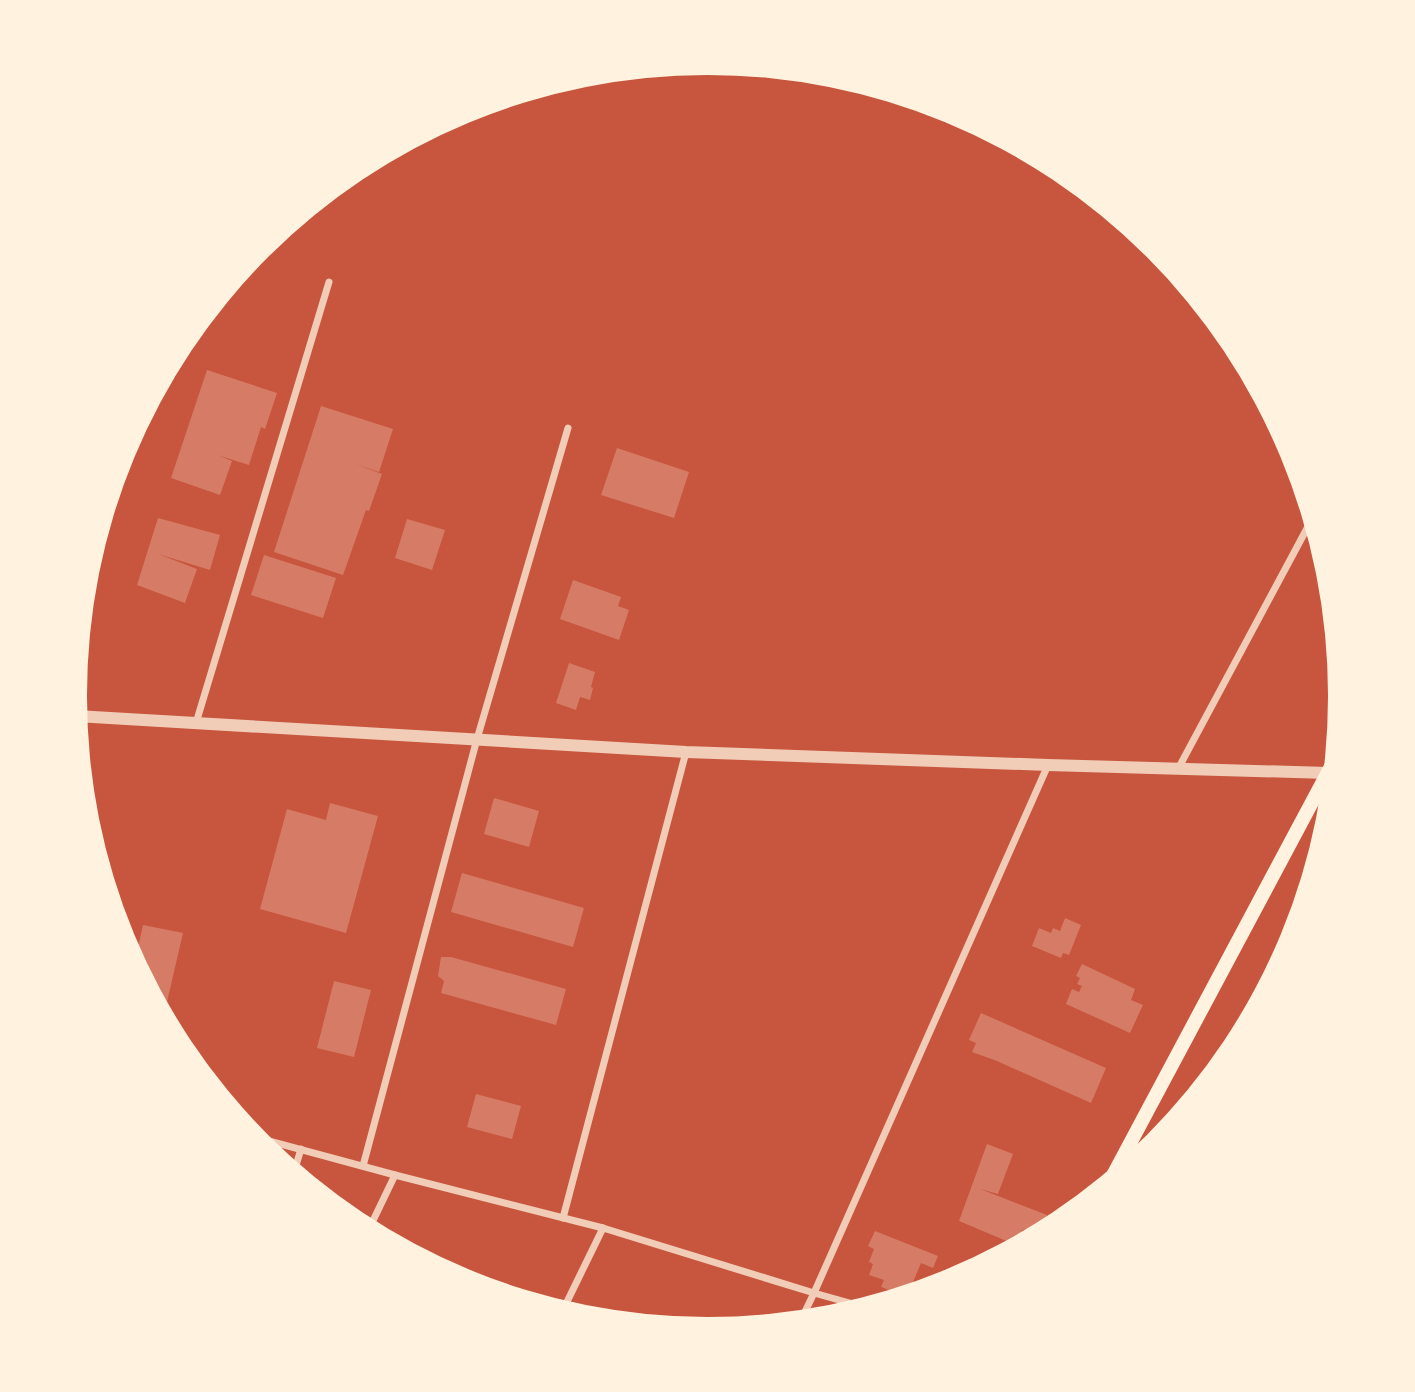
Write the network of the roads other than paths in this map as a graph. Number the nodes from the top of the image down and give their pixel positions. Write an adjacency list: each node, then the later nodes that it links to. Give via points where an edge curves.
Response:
1 (329, 282): 5 (street)
2 (568, 428): 6 (street)
3 (1306, 531): 9 (street)
4 (88, 717): 5 (street)
5 (196, 723): 6 (street)
6 (477, 739): 7 (street); 16 (street)
7 (686, 752): 8 (street); 18 (street)
8 (1048, 765): 9 (street); 21 (street)
9 (1178, 769): 10 (street)
10 (1324, 770)
11 (1320, 791): 14 (main road)
12 (277, 1143): 13 (street)
13 (301, 1149): 15 (street); 16 (street)
14 (1123, 1158)
15 (297, 1162)
16 (363, 1166): 17 (street)
17 (395, 1175): 18 (street); 19 (street)
18 (562, 1218): 20 (street)
19 (374, 1219)
20 (603, 1228): 21 (street); 22 (street)
21 (814, 1293): 23 (street); 24 (street)
22 (567, 1301)
23 (844, 1301)
24 (807, 1308)

